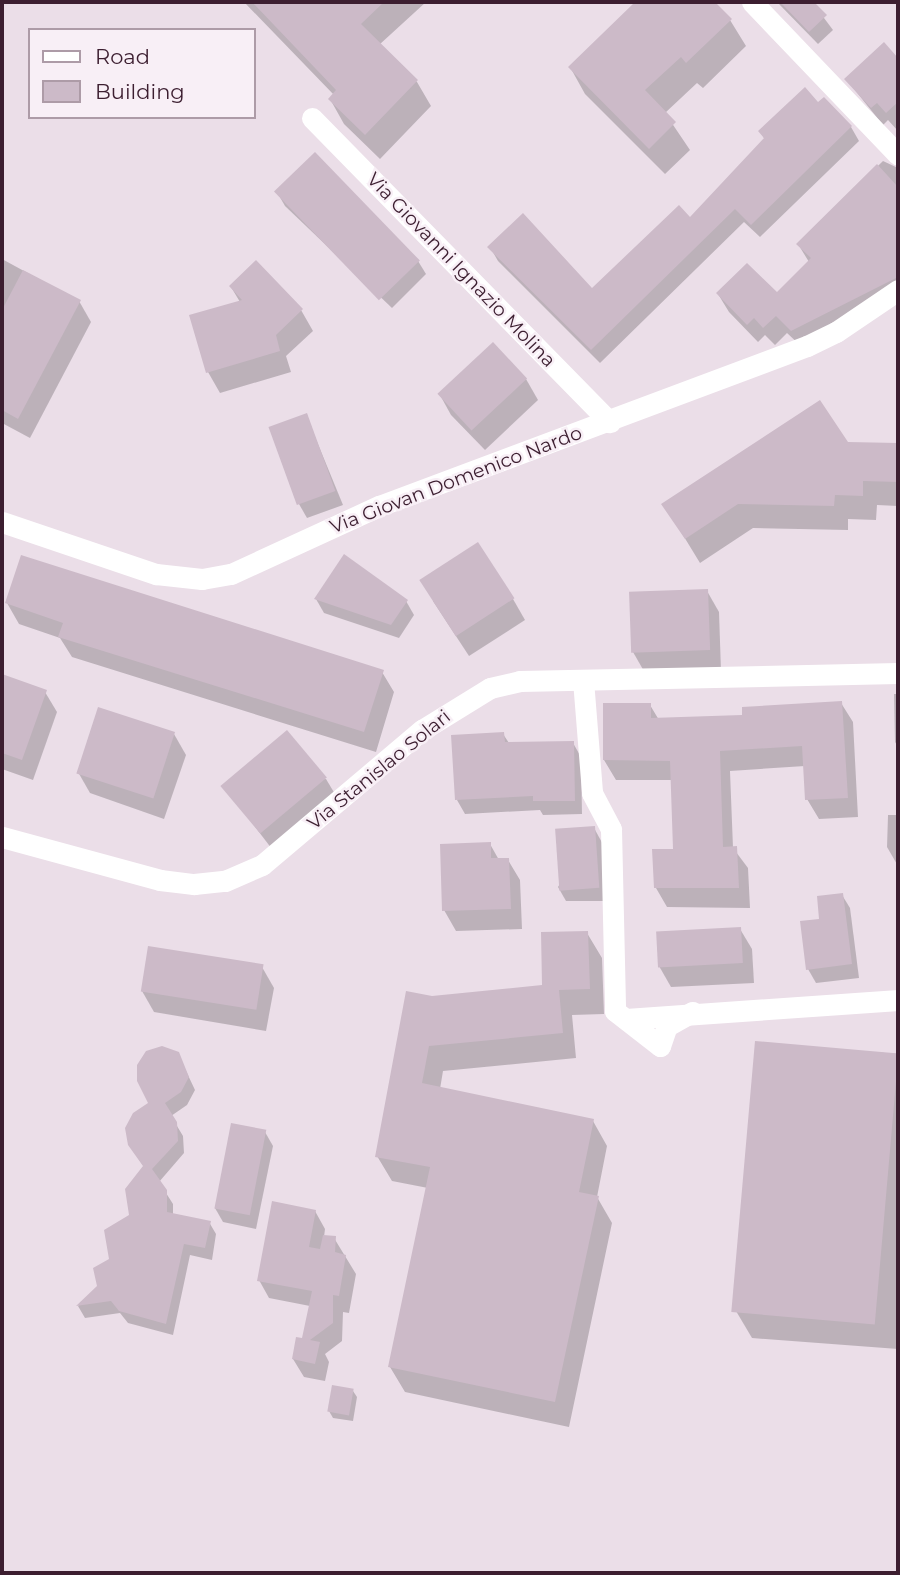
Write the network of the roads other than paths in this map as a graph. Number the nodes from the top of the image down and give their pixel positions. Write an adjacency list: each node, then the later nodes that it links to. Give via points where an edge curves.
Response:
1 (752, 2): 3 (street)
2 (312, 118): 5 (street, Via Giovanni Ignazio Molina)
3 (898, 155)
4 (898, 290): 5 (street, Via Giovan Domenico Nardo, via 814,343)
5 (610, 422): 6 (street, Via Giovan Domenico Nardo, via 379,506 245,568 217,576 156,575)
6 (2, 523)
7 (898, 673): 8 (street, Via Stanislao Solari)
8 (583, 680): 9 (street, Via Stanislao Solari, via 506,683 473,695 403,746 262,865 225,881 160,880); 12 (street, via 592,793 611,829 613,999 615,1011)
9 (2, 837)
10 (898, 1000): 11 (street)
11 (692, 1012): 12 (street); 12 (street, via 667,1026 660,1046)
12 (625, 1019)

